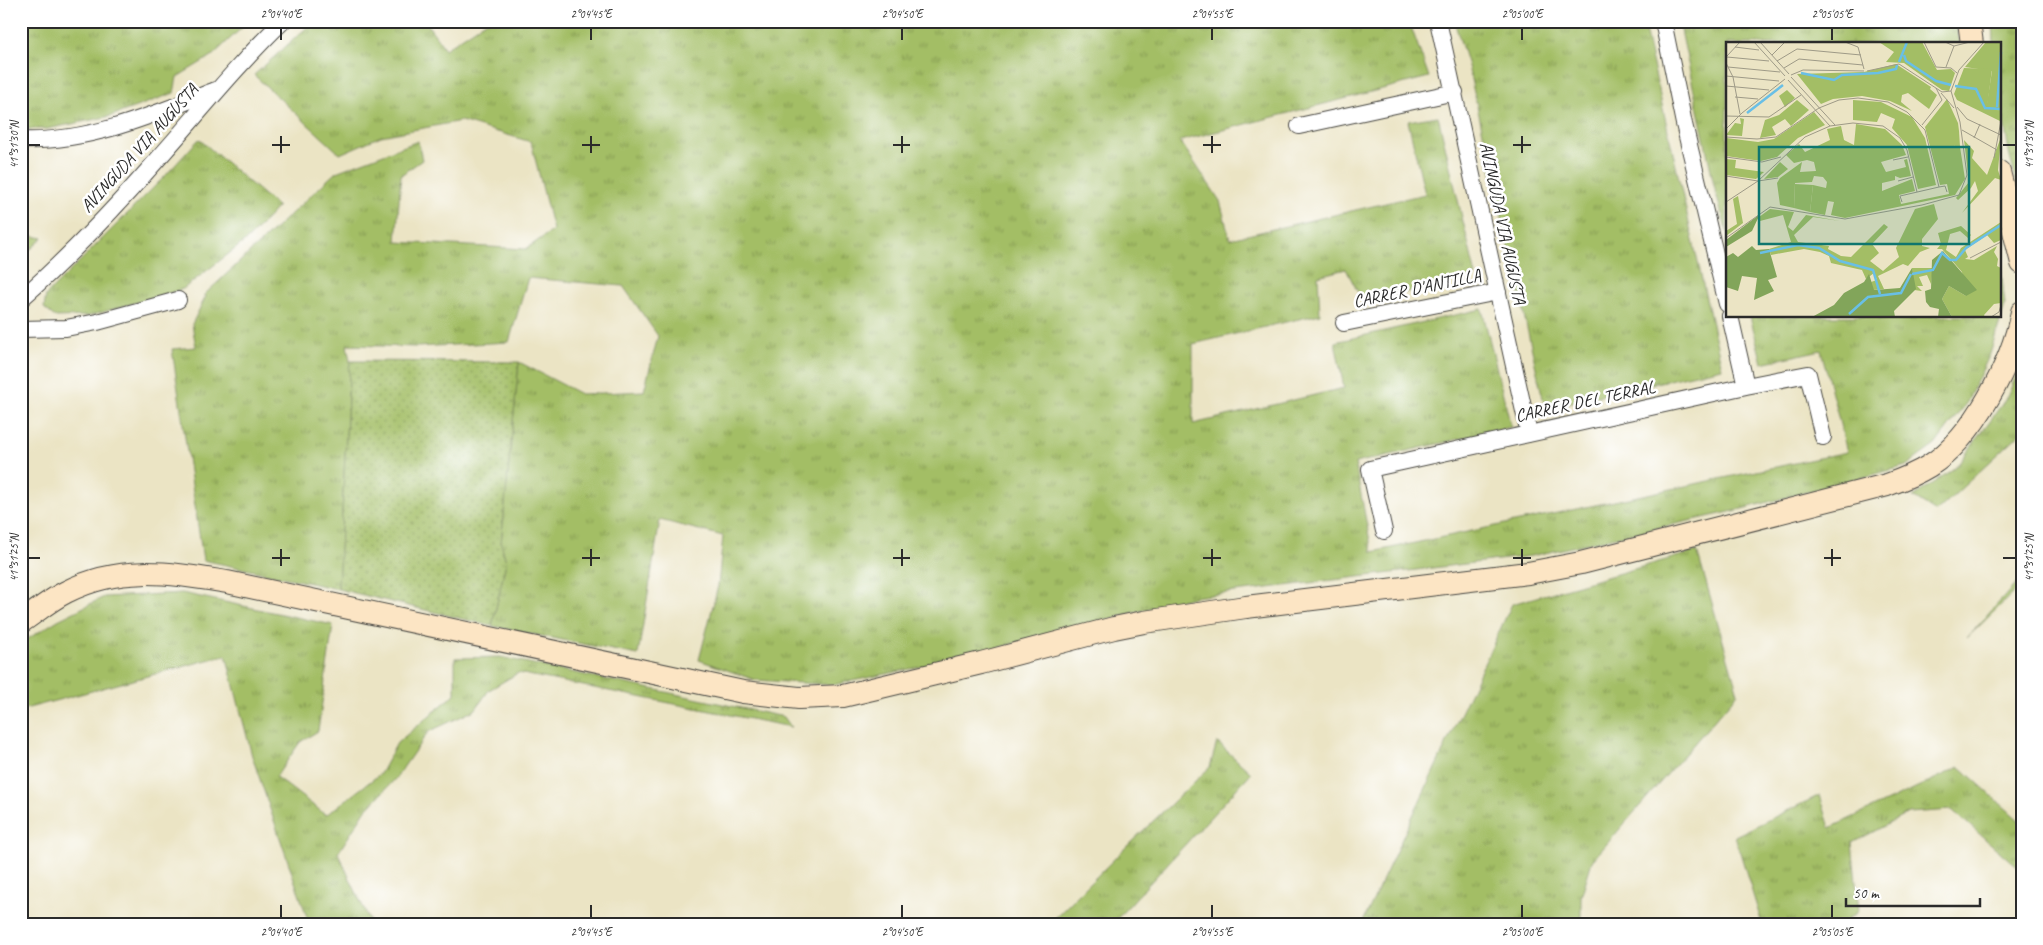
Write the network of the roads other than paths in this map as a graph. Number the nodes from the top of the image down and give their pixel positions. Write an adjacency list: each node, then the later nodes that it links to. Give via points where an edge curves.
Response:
1 (283, 21): 8 (street, AVINGUDA VIA AUGUSTA)
2 (1438, 21): 9 (street, AVINGUDA VIA AUGUSTA)
3 (1663, 21): 17 (street)
4 (1969, 21): 6 (main road)
5 (1981, 21): 7 (main road)
6 (1972, 42)
7 (1982, 42)
8 (218, 90): 11 (street, via 153,115 83,135); 15 (street, AVINGUDA VIA AUGUSTA, via 92,230)
9 (1454, 92): 10 (street); 14 (street, AVINGUDA VIA AUGUSTA)
10 (1299, 126)
11 (21, 140)
12 (2000, 176): 13 (main road)
13 (2022, 263)
14 (1498, 292): 20 (street, CARRER D'ANTILLA); 23 (street, AVINGUDA VIA AUGUSTA)
15 (21, 299)
16 (178, 300): 21 (street, via 66,328)
17 (1726, 300)
18 (2022, 312): 26 (main road, via 2014,342 2002,368 1965,432 1929,466 1887,485 1581,563 1528,573 1152,621 843,696 799,698 743,692 227,582 156,572 124,573 91,580 64,593)
19 (1730, 318): 22 (street)
20 (1344, 323)
21 (21, 329)
22 (1746, 386): 23 (street, CARRER DEL TERRAL); 24 (street, CARRER DEL TERRAL, via 1808,374)
23 (1529, 434): 25 (street, CARRER DEL TERRAL, via 1370,469)
24 (1823, 437)
25 (1384, 531)
26 (21, 622)

